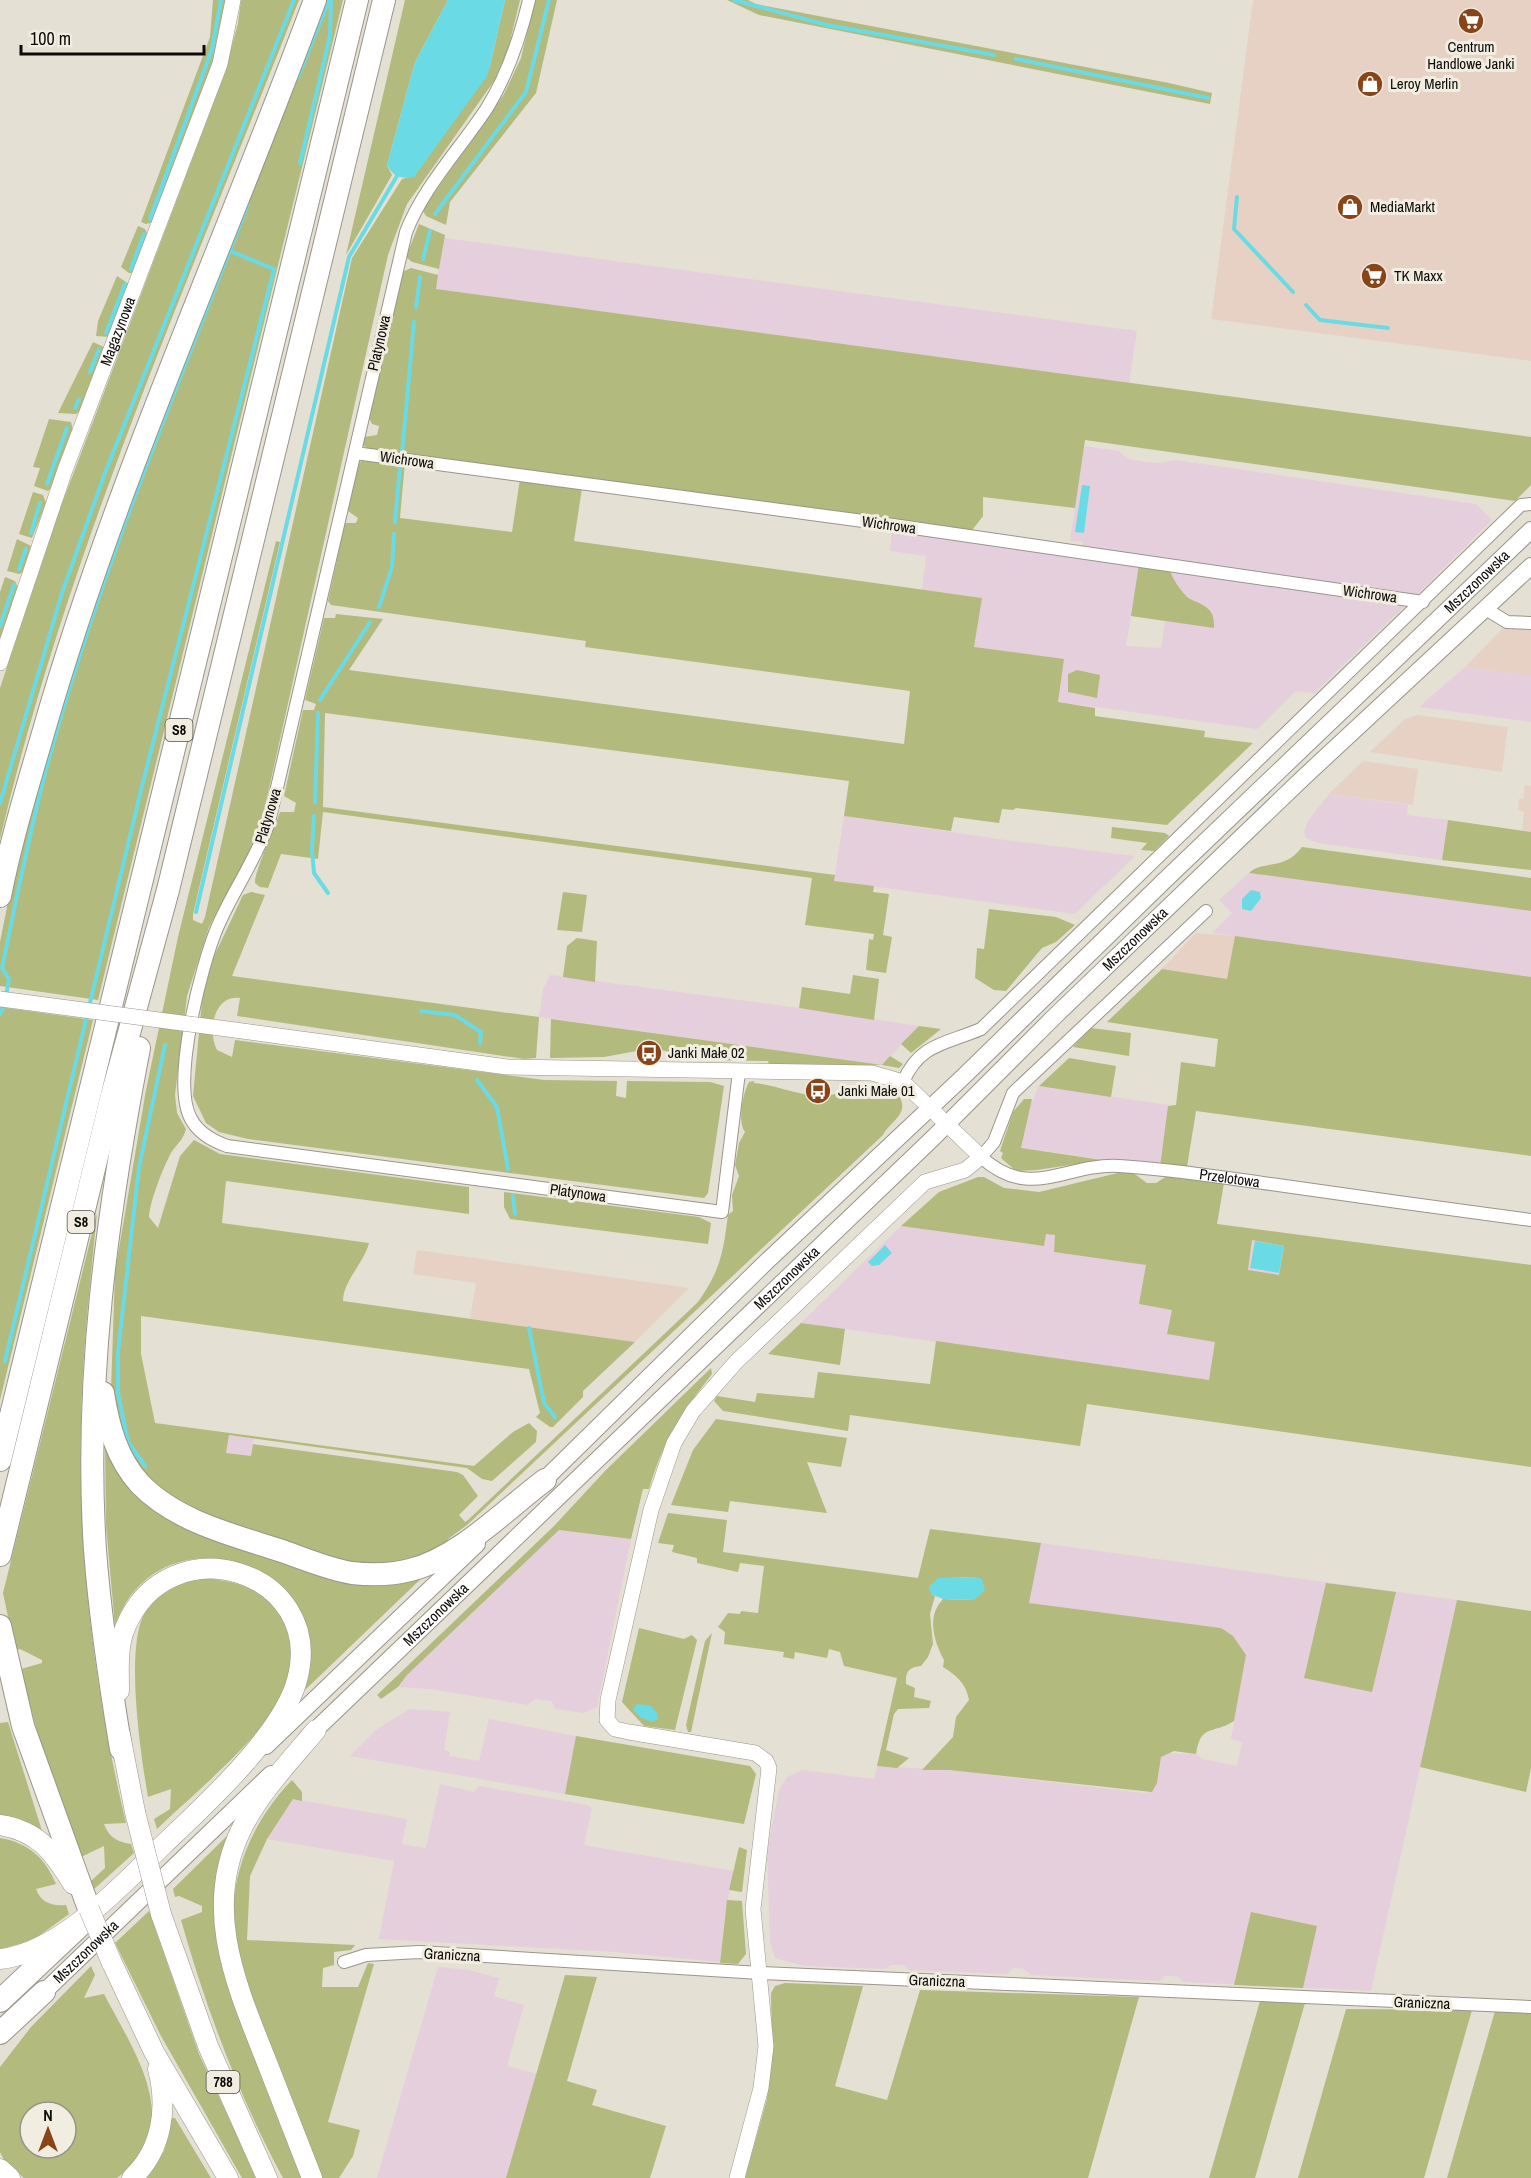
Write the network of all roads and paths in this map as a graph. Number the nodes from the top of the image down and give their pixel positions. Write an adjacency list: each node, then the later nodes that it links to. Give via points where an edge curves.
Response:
1 (233, 0): 13 (street, Magazynowa, via 220,63 65,470)
2 (315, 0): 15 (highway, via 97,560 36,757)
3 (357, 0): 25 (highway, S8)
4 (384, 0): 14 (highway, S8)
5 (529, 0): 6 (street, Platynowa, via 515,50 497,90 413,215 398,263)
6 (355, 453): 10 (street, Wichrowa, via 872,522); 18 (street, Platynowa, via 269,822 217,927 199,984 183,1091 191,1120 227,1146 722,1212)
7 (1531, 504): 10 (street, via 1521,506)
8 (1531, 530): 20 (main road, Mszczonowska)
9 (1531, 566): 11 (main road, Mszczonowska)
10 (1423, 602): 19 (street, via 981,1029 928,1048 909,1067)
11 (1484, 608): 12 (street, via 1507,622); 21 (main road, Mszczonowska, via 1072,1000)
12 (1531, 623)
13 (0, 663)
14 (168, 890): 24 (highway, via 113,1187); 27 (highway, S8, via 111,1099)
15 (0, 896)
16 (1206, 911): 22 (street, via 1013,1093 994,1142)
17 (0, 999): 18 (street, bridge, via 507,1067)
18 (739, 1072): 19 (street, via 864,1073)
19 (903, 1082): 20 (street, Przelotowa)
20 (931, 1107): 21 (street, Przelotowa); 26 (main road, Mszczonowska)
21 (948, 1124): 22 (street, Przelotowa); 29 (main road, Mszczonowska)
22 (981, 1157): 23 (street, Przelotowa, via 1016,1179 1120,1166); 37 (street, via 965,1170 925,1182 736,1362 693,1411 674,1443 652,1506 608,1700 608,1720 615,1729 755,1753 766,1761 770,1777 757,1854 753,1910)
23 (1531, 1221)
24 (99, 1317): 26 (highway, via 106,1415 122,1458 141,1484 159,1499 209,1526 350,1572 402,1572 456,1550); 30 (highway, via 93,1436 95,1548 102,1631)
25 (0, 1460)
26 (544, 1480): 31 (main road, Mszczonowska)
27 (0, 1555)
28 (0, 1626): 33 (highway, via 26,1735)
29 (316, 1730): 38 (main road, Mszczonowska); 49 (main road, via 243,1827 226,1871 222,1908 226,1946 239,1993)
30 (121, 1749): 31 (main road, via 119,1667 124,1630 144,1596 181,1572 202,1568 242,1573 264,1584 284,1603 297,1632 300,1663 286,1708); 48 (main road, 788, bridge, via 161,1914 208,2046)
31 (229, 1782): 34 (main road)
32 (0, 1825): 33 (main road, via 34,1835)
33 (70, 1871): 34 (highway)
34 (89, 1913): 35 (main road, via 28,1952); 39 (highway); 43 (main road, bridge)
35 (0, 1959)
36 (344, 1962): 37 (street, Graniczna, via 366,1955 419,1952)
37 (760, 1973): 40 (street, Graniczna); 50 (street, via 766,2046 761,2088)
38 (44, 1992): 41 (highway); 42 (main road)
39 (0, 2001)
40 (1531, 2007)
41 (0, 2033)
42 (0, 2047)
43 (154, 2052): 46 (main road, via 163,2115 152,2154); 47 (main road)
44 (0, 2169): 45 (main road)
45 (10, 2178)
46 (132, 2178)
47 (228, 2178)
48 (267, 2178)
49 (312, 2178)
50 (737, 2178)

